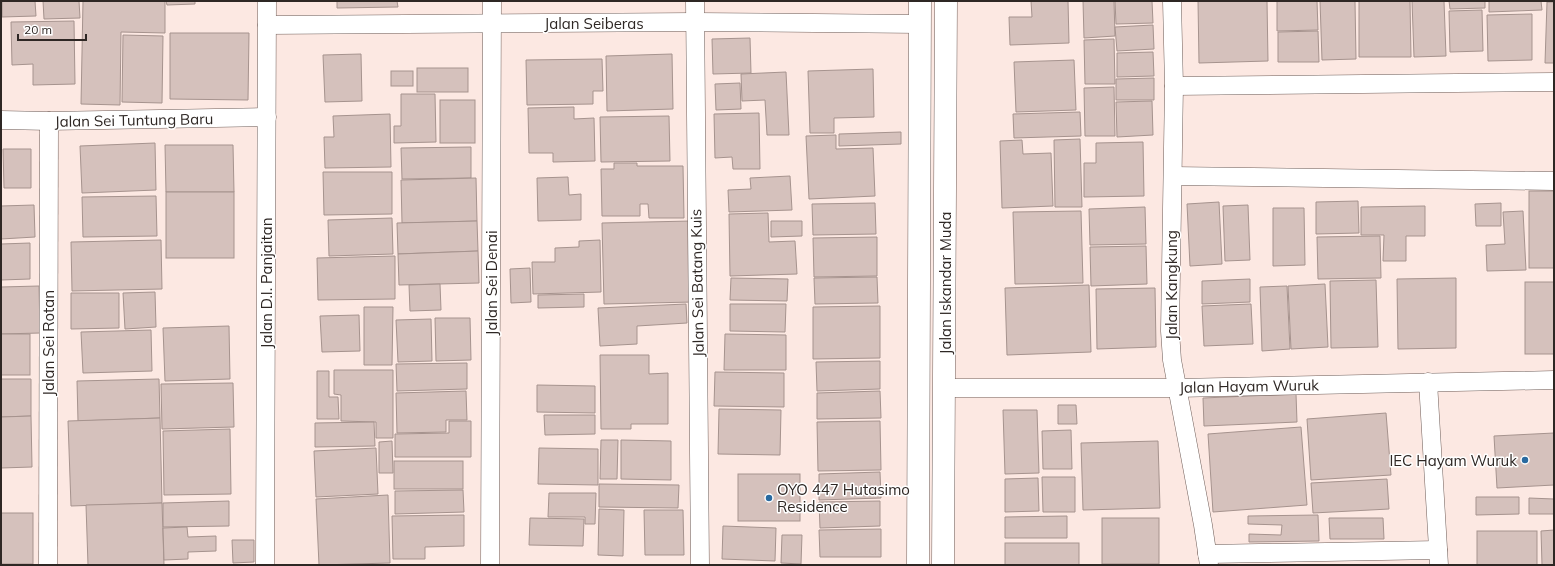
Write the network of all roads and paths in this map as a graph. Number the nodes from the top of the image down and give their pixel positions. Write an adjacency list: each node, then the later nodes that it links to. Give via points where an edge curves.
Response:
1 (267, 1): 10 (street, Jalan D.I. Panjaitan)
2 (492, 1): 8 (street, Jalan Sei Denai)
3 (695, 1): 7 (street, Jalan Sei Batang Kuis)
4 (920, 1): 9 (main road, Jalan Iskandar Muda)
5 (946, 1): 20 (main road, Jalan Iskandar Muda)
6 (1172, 1): 12 (street, Jalan Kangkung)
7 (695, 22): 8 (street, Jalan Seiberas); 9 (street, Jalan Seiberas); 27 (street, Jalan Sei Batang Kuis)
8 (492, 23): 10 (street, Jalan Seiberas); 26 (street, Jalan Sei Denai)
9 (920, 24): 28 (main road, Jalan Iskandar Muda)
10 (267, 25): 13 (street, Jalan D.I. Panjaitan)
11 (1554, 82): 12 (street)
12 (1174, 86): 16 (street, Jalan Kangkung)
13 (267, 117): 15 (street, Jalan Sei Tuntung Baru); 25 (street, Jalan D.I. Panjaitan)
14 (1, 120): 15 (street, Jalan Sei Tuntung Baru)
15 (49, 121): 24 (street, Jalan Sei Rotan)
16 (1173, 176): 17 (street); 21 (street, Jalan Kangkung, via 1170,331)
17 (1554, 181)
18 (1554, 380): 19 (street, Jalan Hayam Wuruk)
19 (1428, 382): 21 (street, Jalan Hayam Wuruk); 22 (street)
20 (944, 388): 21 (street, Jalan Hayam Wuruk); 29 (main road, Jalan Iskandar Muda)
21 (1177, 388): 23 (street, Jalan Kangkung)
22 (1438, 558): 23 (street)
23 (1208, 560)
24 (48, 565)
25 (266, 565)
26 (490, 565)
27 (700, 565)
28 (918, 565)
29 (943, 565)

